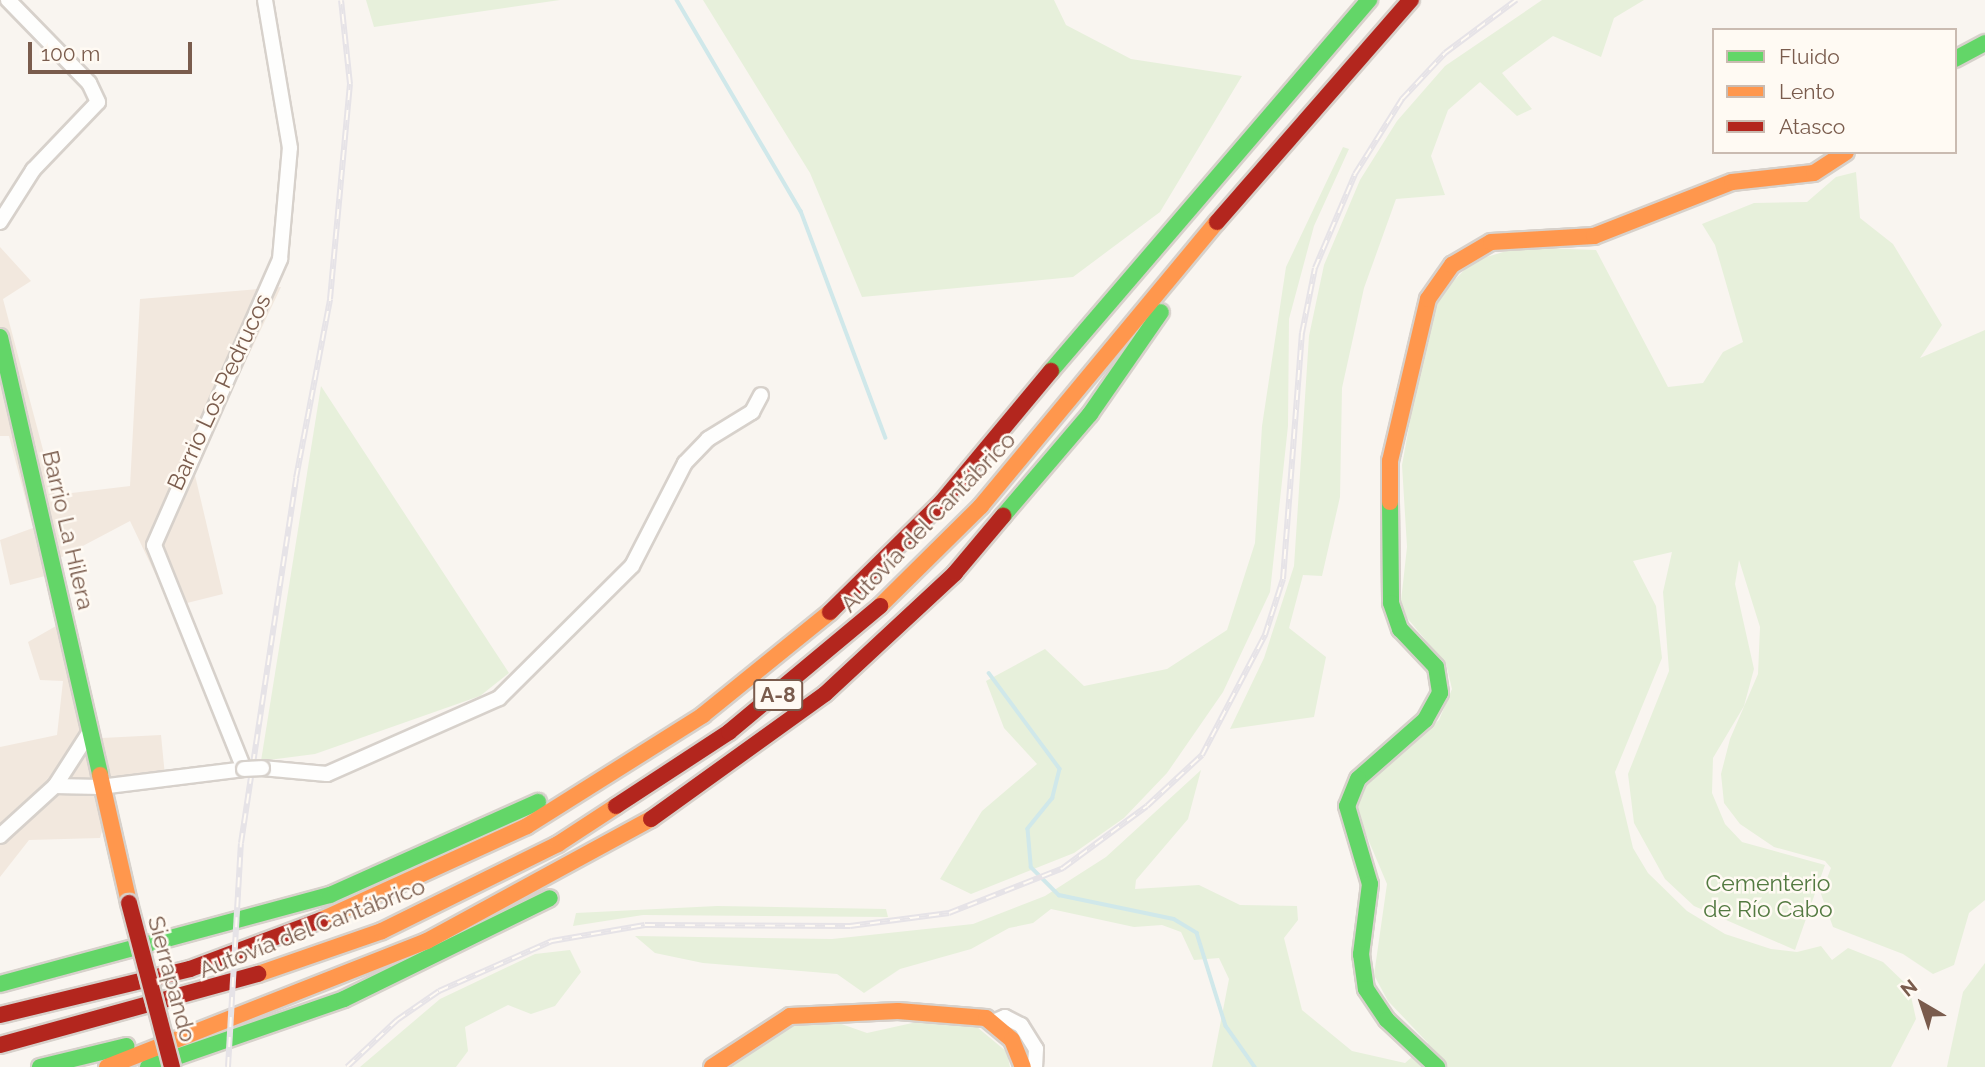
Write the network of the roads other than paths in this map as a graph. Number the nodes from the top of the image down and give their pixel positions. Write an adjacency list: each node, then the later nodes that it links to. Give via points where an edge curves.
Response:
1 (8, 0): 9 (street, via 89,83 98,102 33,170)
2 (265, 0): 15 (street, Barrio Los Pedrucos, via 290,148 280,259 154,545)
3 (1369, 0): 12 (main road, Autovía del Cantábrico / A-8, via 1243,140 997,440)
4 (1412, 0): 7 (main road, Autovía del Cantábrico / A-8)
5 (1985, 43): 6 (main road)
6 (1957, 58)
7 (1356, 59): 13 (main road, via 1215,238 1090,414); 26 (main road, Autovía del Cantábrico / A-8, via 981,506 852,633 710,747 516,867 382,930 201,995)
8 (1843, 154): 34 (main road, via 1814,173 1732,183 1594,236 1491,242 1452,265 1428,299 1390,461 1391,603 1400,629 1436,667 1440,692 1425,720 1358,779 1346,806 1370,884 1361,954 1366,989 1387,1020)
9 (0, 222)
10 (0, 337): 14 (main road, Barrio La Hilera)
11 (761, 395): 15 (street, bridge, via 752,412 708,439 685,463 632,566 499,698 327,774)
12 (880, 565): 22 (main road, via 676,721 583,779 455,844 330,895); 23 (main road, Autovía del Cantábrico / A-8, via 703,715 486,849 354,910 222,958)
13 (955, 573): 19 (main road, via 775,746); 24 (main road, via 825,694 646,824 427,941)
14 (89, 733): 16 (street); 17 (main road, Barrio La Hilera)
15 (244, 769): 17 (street)
16 (55, 786): 17 (street); 18 (street)
17 (100, 787): 21 (main road, Barrio La Hilera)
18 (0, 836)
19 (599, 869)
20 (563, 890): 29 (main road, via 344,999)
21 (129, 903): 30 (main road, Sierrapando, bridge)
22 (0, 984)
23 (0, 1015)
24 (222, 1021): 27 (main road); 28 (main road)
25 (993, 1022): 31 (main road, via 965,1013 804,1012 771,1024); 32 (main road, via 1012,1040); 33 (street, via 1005,1017 1021,1025 1036,1049)
26 (0, 1045)
27 (40, 1067)
28 (107, 1067)
29 (148, 1067)
30 (172, 1067)
31 (712, 1067)
32 (1023, 1067)
33 (1035, 1067)
34 (1437, 1067)

